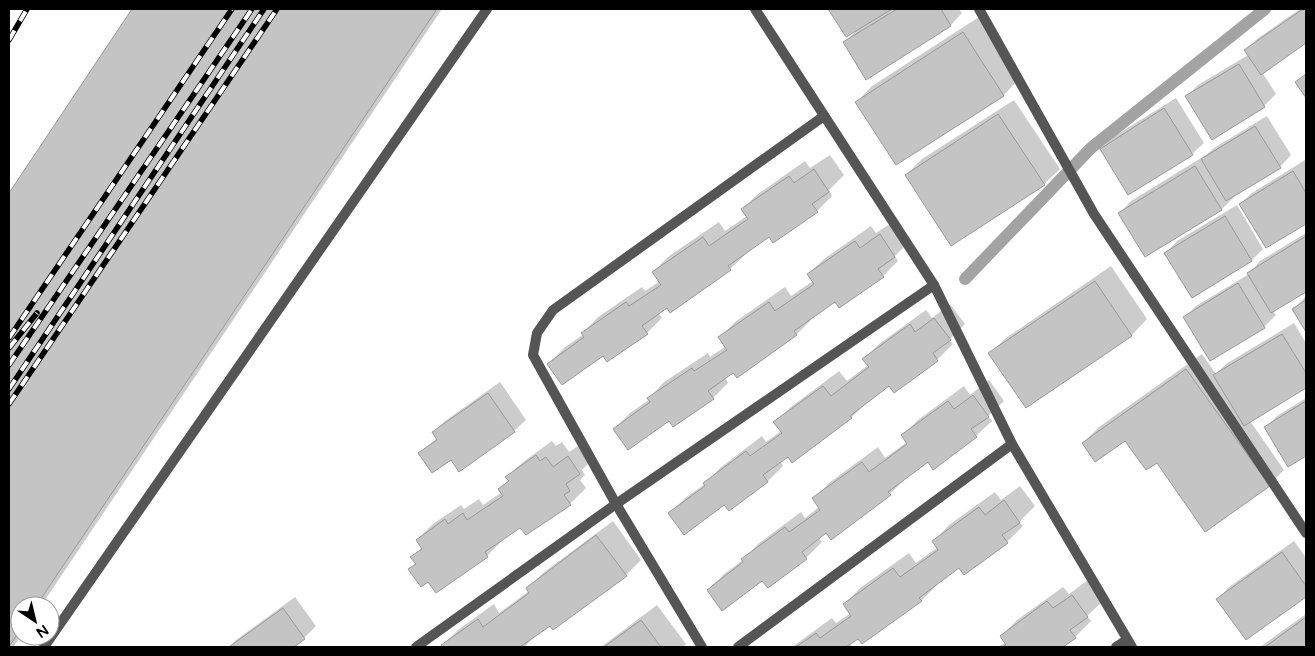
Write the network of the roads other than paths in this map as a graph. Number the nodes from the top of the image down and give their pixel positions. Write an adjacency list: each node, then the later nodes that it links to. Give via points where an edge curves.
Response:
1 (486, 9): 10 (street)
2 (754, 9): 4 (street)
3 (979, 9): 8 (street, via 1094,214)
4 (824, 116): 5 (street); 7 (street, via 553,310 537,333 532,355)
5 (934, 285): 6 (street); 7 (street)
6 (1012, 444): 9 (street); 13 (street)
7 (616, 504): 11 (street); 12 (street)
8 (1306, 533)
9 (1129, 643): 14 (street)
10 (44, 647)
11 (416, 647)
12 (702, 647)
13 (738, 647)
14 (1116, 647)

